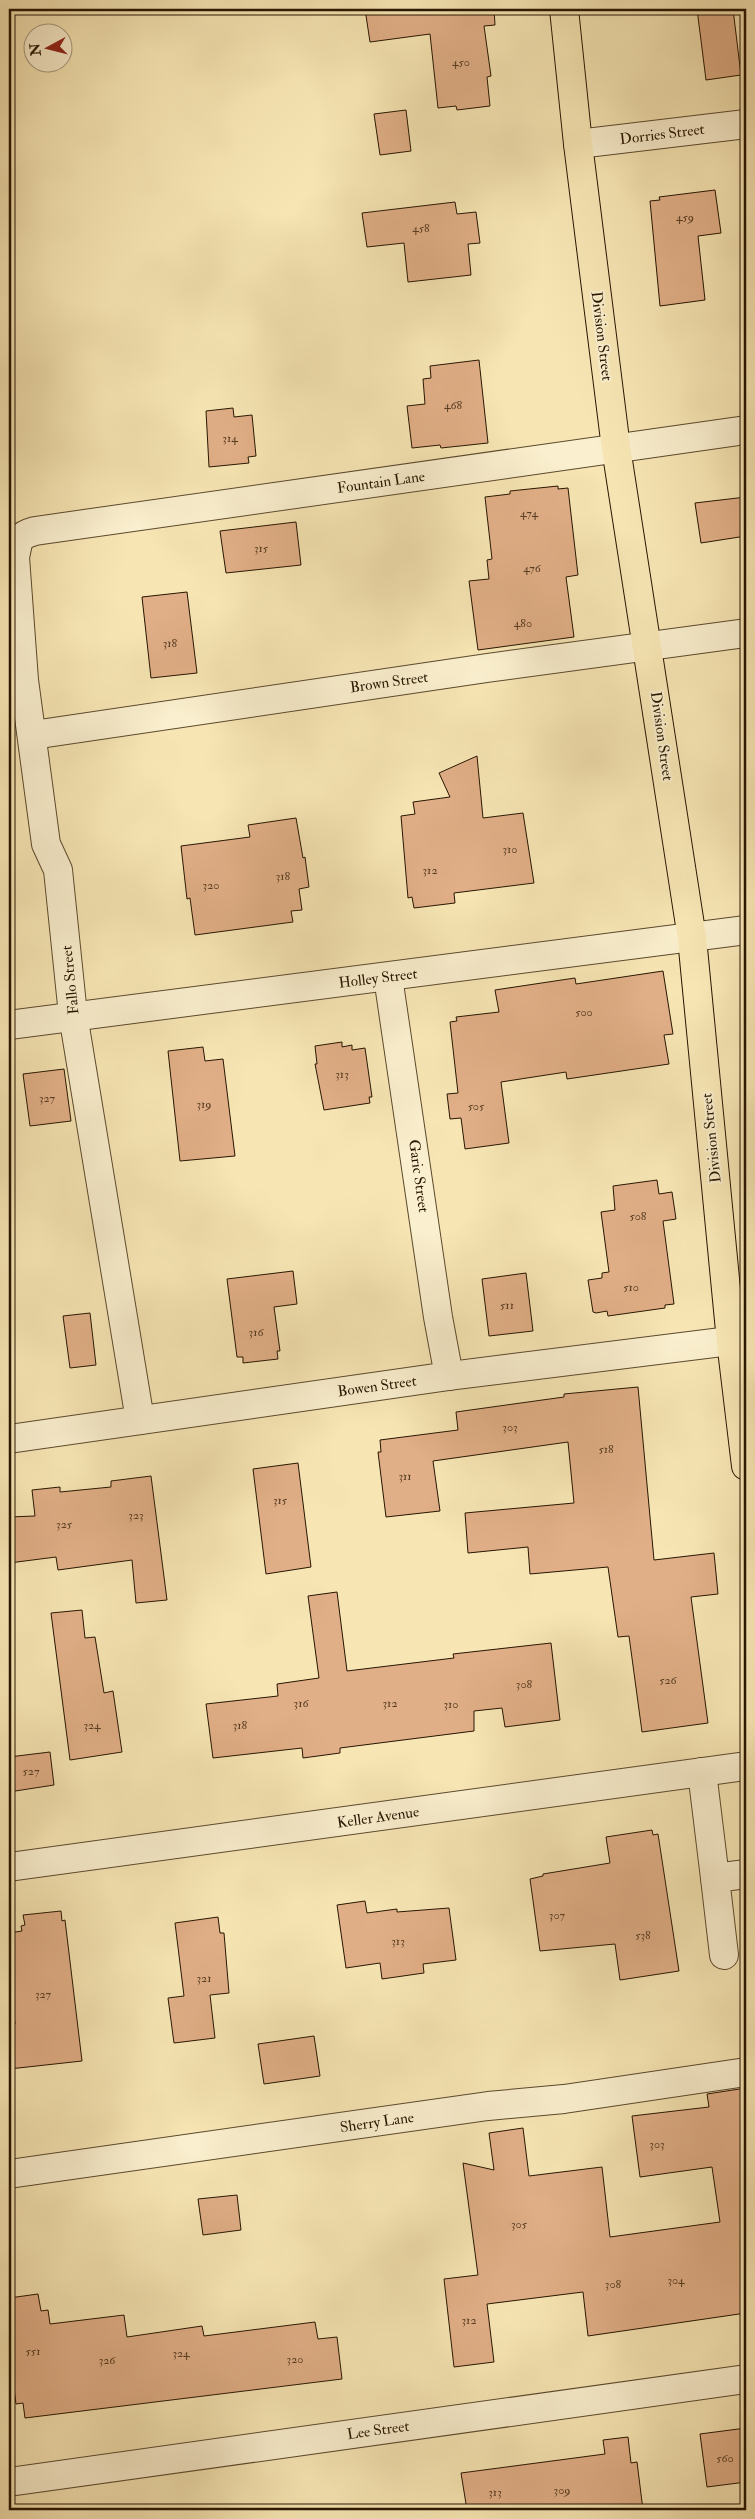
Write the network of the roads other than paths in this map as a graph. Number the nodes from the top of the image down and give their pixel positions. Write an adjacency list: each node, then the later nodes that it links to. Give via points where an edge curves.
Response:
1 (564, 9): 3 (main road, Division Street)
2 (746, 124): 3 (street, Dorries Street)
3 (578, 144): 5 (main road, Division Street)
4 (746, 430): 5 (street, Fountain Lane)
5 (616, 448): 6 (street, Fountain Lane, via 35,531 23,534); 8 (main road, Division Street)
6 (19, 539): 9 (street, Fallo Street, via 15,557 24,680)
7 (746, 634): 8 (street, Brown Street)
8 (648, 647): 9 (street, Brown Street); 11 (main road, Division Street)
9 (33, 735): 13 (street, Fallo Street, via 46,844 58,870)
10 (746, 930): 11 (street, Holley Street)
11 (692, 938): 12 (street, Holley Street); 15 (main road, Division Street)
12 (388, 977): 13 (street, Holley Street); 16 (street, Garic Street, via 438,1317)
13 (73, 1015): 14 (street, Holley Street); 17 (street, Fallo Street)
14 (9, 1025)
15 (738, 1340): 16 (street, Bowen Street); 19 (main road, Division Street)
16 (450, 1376): 17 (street, Bowen Street)
17 (140, 1420): 18 (street, Bowen Street)
18 (9, 1438)
19 (746, 1466)
20 (746, 1766): 21 (street, Keller Avenue)
21 (702, 1772): 22 (street, Keller Avenue); 24 (street)
22 (9, 1867)
23 (746, 1874): 24 (street)
24 (715, 1878): 25 (street)
25 (724, 1955)
26 (746, 2072): 27 (street, Sherry Lane)
27 (9, 2174)
28 (746, 2379): 29 (street, Lee Street)
29 (9, 2482)

